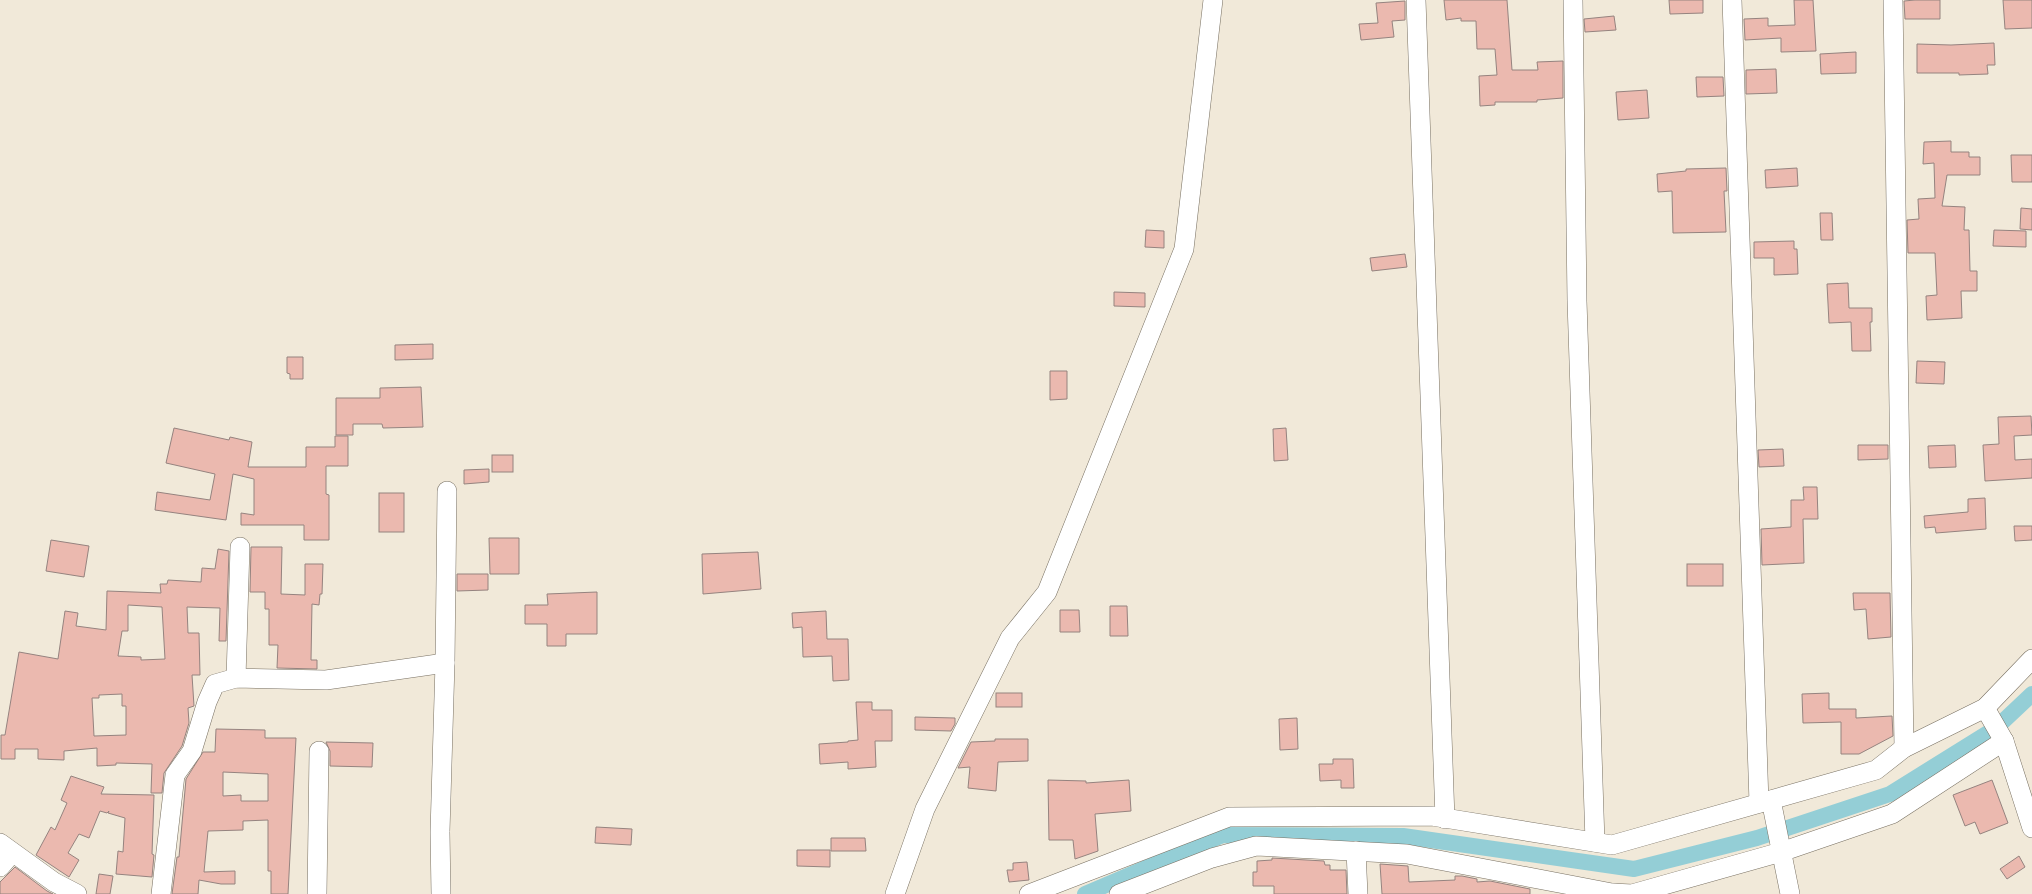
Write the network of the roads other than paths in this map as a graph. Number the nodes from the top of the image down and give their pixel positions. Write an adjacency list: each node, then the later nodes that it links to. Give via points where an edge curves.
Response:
1 (1213, 0): 26 (street, via 1184,249 1047,592 1010,638 925,809)
2 (1416, 0): 16 (street)
3 (1573, 0): 18 (street, via 1577,311)
4 (1732, 0): 15 (street)
5 (1893, 0): 13 (street)
6 (447, 491): 9 (street)
7 (240, 547): 10 (street)
8 (2032, 659): 11 (street)
9 (445, 663): 10 (street, via 326,680); 25 (street, via 440,832)
10 (236, 678): 23 (street, via 215,684 192,751 175,775)
11 (1988, 713): 12 (street); 13 (street)
12 (2004, 741): 17 (street); 20 (street, via 1892,814)
13 (1904, 748): 15 (street, via 1876,770)
14 (319, 751): 24 (street)
15 (1765, 802): 18 (street, via 1612,845); 20 (street)
16 (1446, 819): 18 (street); 27 (street, via 1432,816 1229,817)
17 (2032, 828)
18 (1595, 842)
19 (1356, 851): 28 (street, via 1256,846 1212,858); 29 (street); 30 (street, via 1407,854)
20 (1781, 852): 30 (street, via 1632,894); 31 (street)
21 (4, 854): 22 (street)
22 (77, 894)
23 (161, 894)
24 (317, 894)
25 (442, 894)
26 (895, 894)
27 (1029, 894)
28 (1119, 894)
29 (1358, 894)
30 (1612, 894)
31 (1790, 894)

